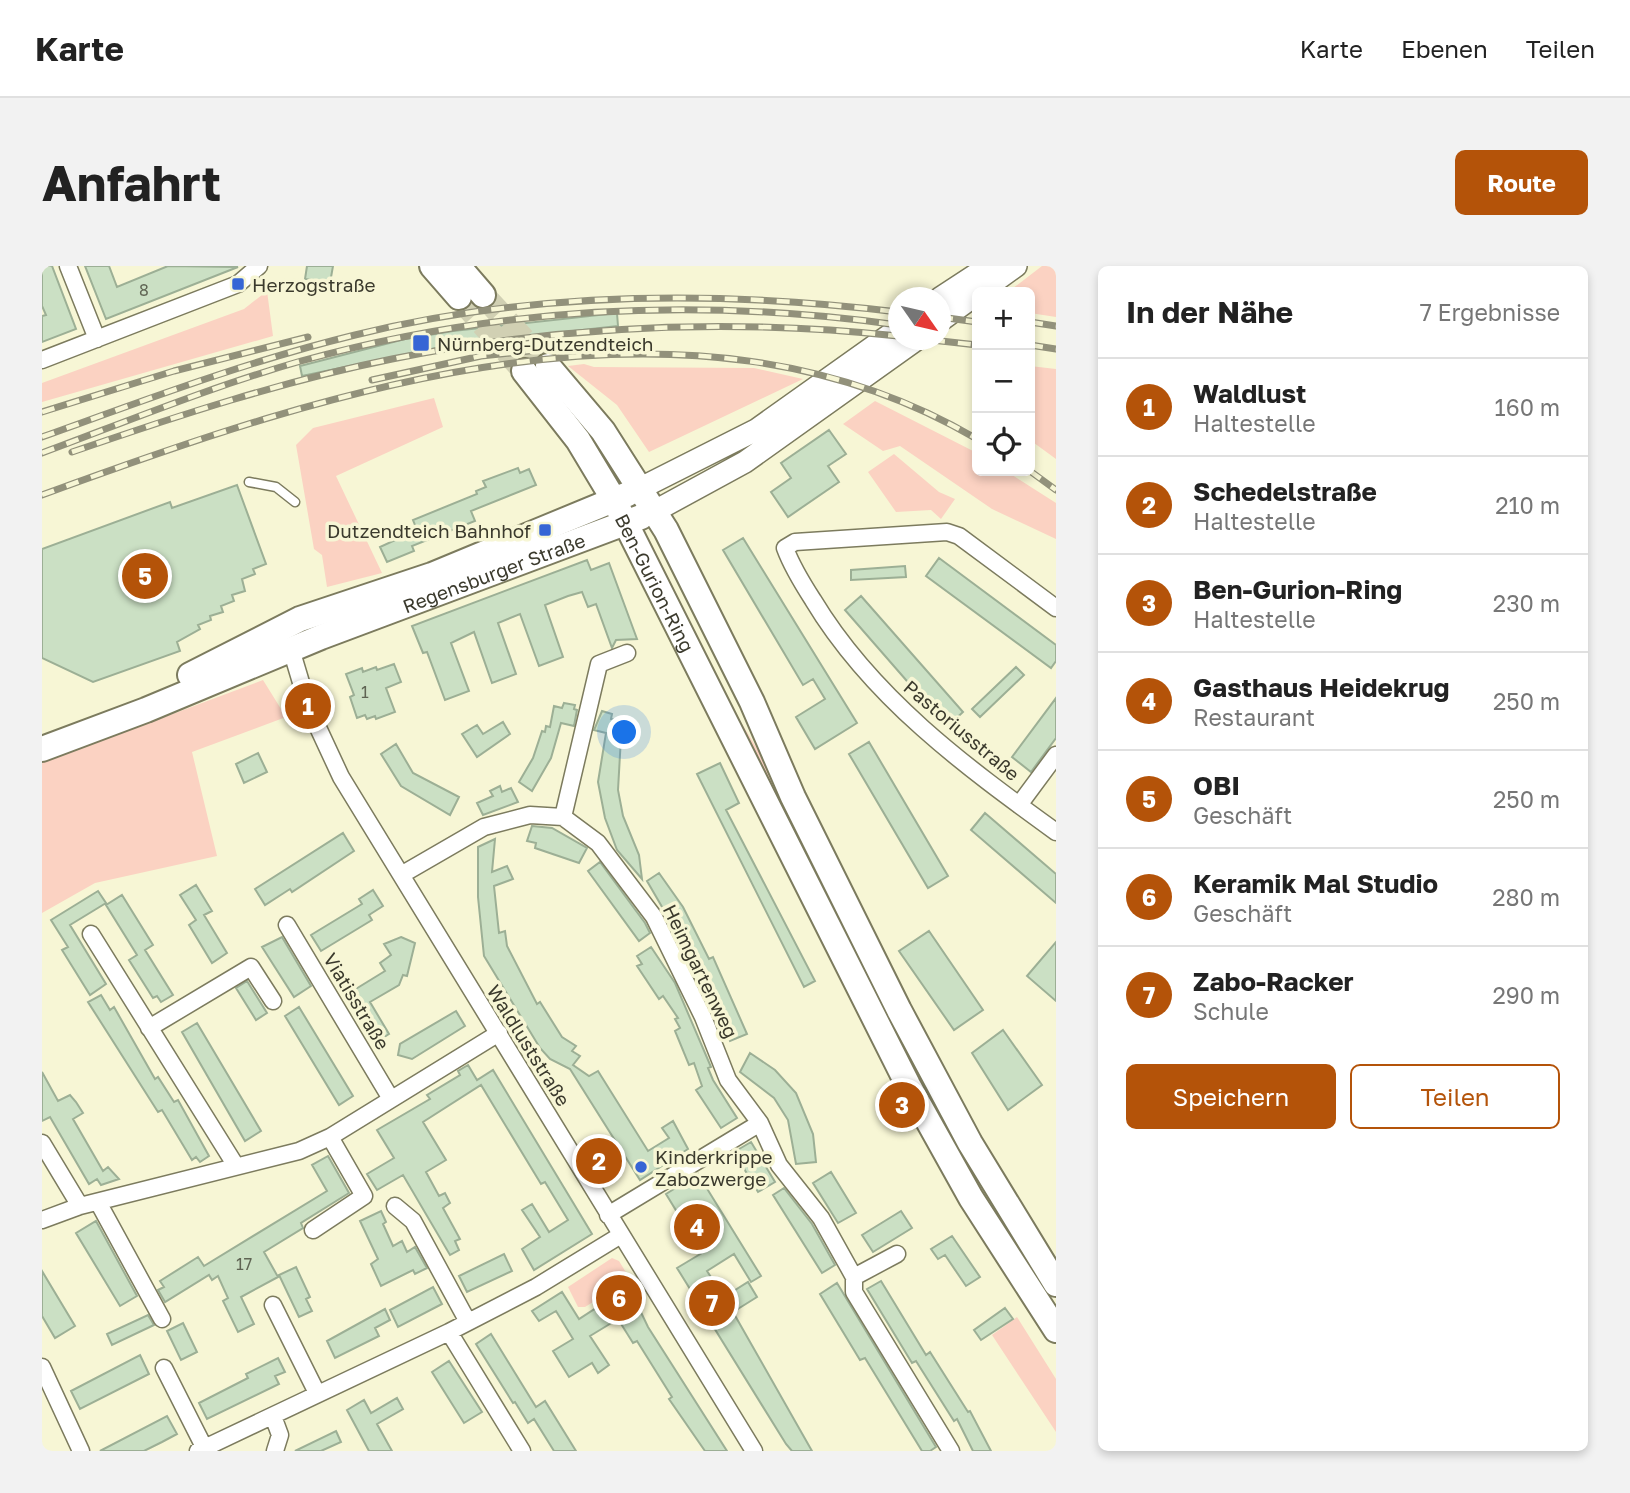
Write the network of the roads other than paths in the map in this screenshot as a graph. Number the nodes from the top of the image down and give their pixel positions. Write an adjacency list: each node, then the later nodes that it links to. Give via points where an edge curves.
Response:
1 (68, 266): 12 (street)
2 (432, 266): 3 (main road, via 471,296)
3 (458, 266)
4 (989, 266): 8 (main road)
5 (1016, 266): 7 (main road)
6 (257, 268): 12 (street, via 238,284)
7 (987, 287)
8 (951, 291)
9 (972, 298): 10 (main road)
10 (951, 313)
11 (888, 336): 16 (main road, Regensburger Straße, via 756,430)
12 (97, 339): 14 (street)
13 (902, 350): 19 (main road, Regensburger Straße, via 745,462)
14 (42, 360)
15 (249, 482): 18 (lane, via 276,487)
16 (641, 488): 17 (main road, Regensburger Straße); 17 (main road, Ben-Gurion-Ring, via 603,430 536,368); 19 (main road, Ben-Gurion-Ring)
17 (614, 500): 20 (main road, Ben-Gurion-Ring); 22 (main road, Regensburger Straße, via 424,578)
18 (295, 502)
19 (655, 511): 20 (main road, Regensburger Straße); 51 (main road, Ben-Gurion-Ring, via 933,1076)
20 (626, 523): 23 (main road, Regensburger Straße); 55 (main road, Ben-Gurion-Ring, via 908,1085 971,1198)
21 (1056, 608): 28 (street, Pastoriusstraße, via 947,532 783,542 791,565 828,626 882,690 928,734)
22 (309, 615): 23 (main road, via 293,636); 25 (main road, Regensburger Straße, via 155,692)
23 (291, 649): 26 (main road, Regensburger Straße); 31 (street, Waldluststraße, via 308,706 333,763)
24 (627, 653): 29 (street, via 599,664)
25 (42, 734)
26 (42, 749)
27 (1056, 755): 28 (street, Pastoriusstraße)
28 (1019, 805): 30 (street, Pastoriusstraße)
29 (563, 817): 31 (street, via 530,815 484,827); 38 (street, Heimgartenweg, via 598,844 654,917 728,1080)
30 (1056, 832)
31 (401, 875): 36 (street, Waldluststraße)
32 (288, 925): 37 (street, Viatisstraße)
33 (91, 934): 35 (street)
34 (273, 1001): 35 (street, via 251,967)
35 (149, 1028): 41 (street)
36 (499, 1033): 37 (street); 45 (street, Waldluststraße)
37 (391, 1099): 39 (street)
38 (760, 1123): 45 (street); 50 (street, Heimgartenweg, via 779,1165 821,1218)
39 (330, 1137): 41 (street, via 299,1151); 47 (street, via 364,1196)
40 (42, 1143): 43 (street)
41 (236, 1167): 42 (street)
42 (98, 1202): 43 (street); 53 (street)
43 (80, 1206): 46 (street)
44 (395, 1206): 54 (street, via 413,1221)
45 (608, 1215): 48 (street, Waldluststraße)
46 (42, 1220)
47 (313, 1230)
48 (621, 1235): 54 (street); 65 (street, Waldluststraße)
49 (897, 1254): 50 (street)
50 (854, 1277): 66 (street, Heimgartenweg, via 855,1292)
51 (1056, 1284)
52 (273, 1305): 59 (street)
53 (162, 1319)
54 (468, 1322): 56 (street)
55 (1056, 1330)
56 (449, 1332): 59 (street); 64 (street)
57 (42, 1367): 62 (street)
58 (164, 1368): 61 (street)
59 (317, 1393): 60 (street)
60 (273, 1416): 61 (street); 63 (street, via 279,1435)
61 (201, 1449)
62 (81, 1451)
63 (275, 1451)
64 (522, 1451)
65 (754, 1451)
66 (951, 1451)

